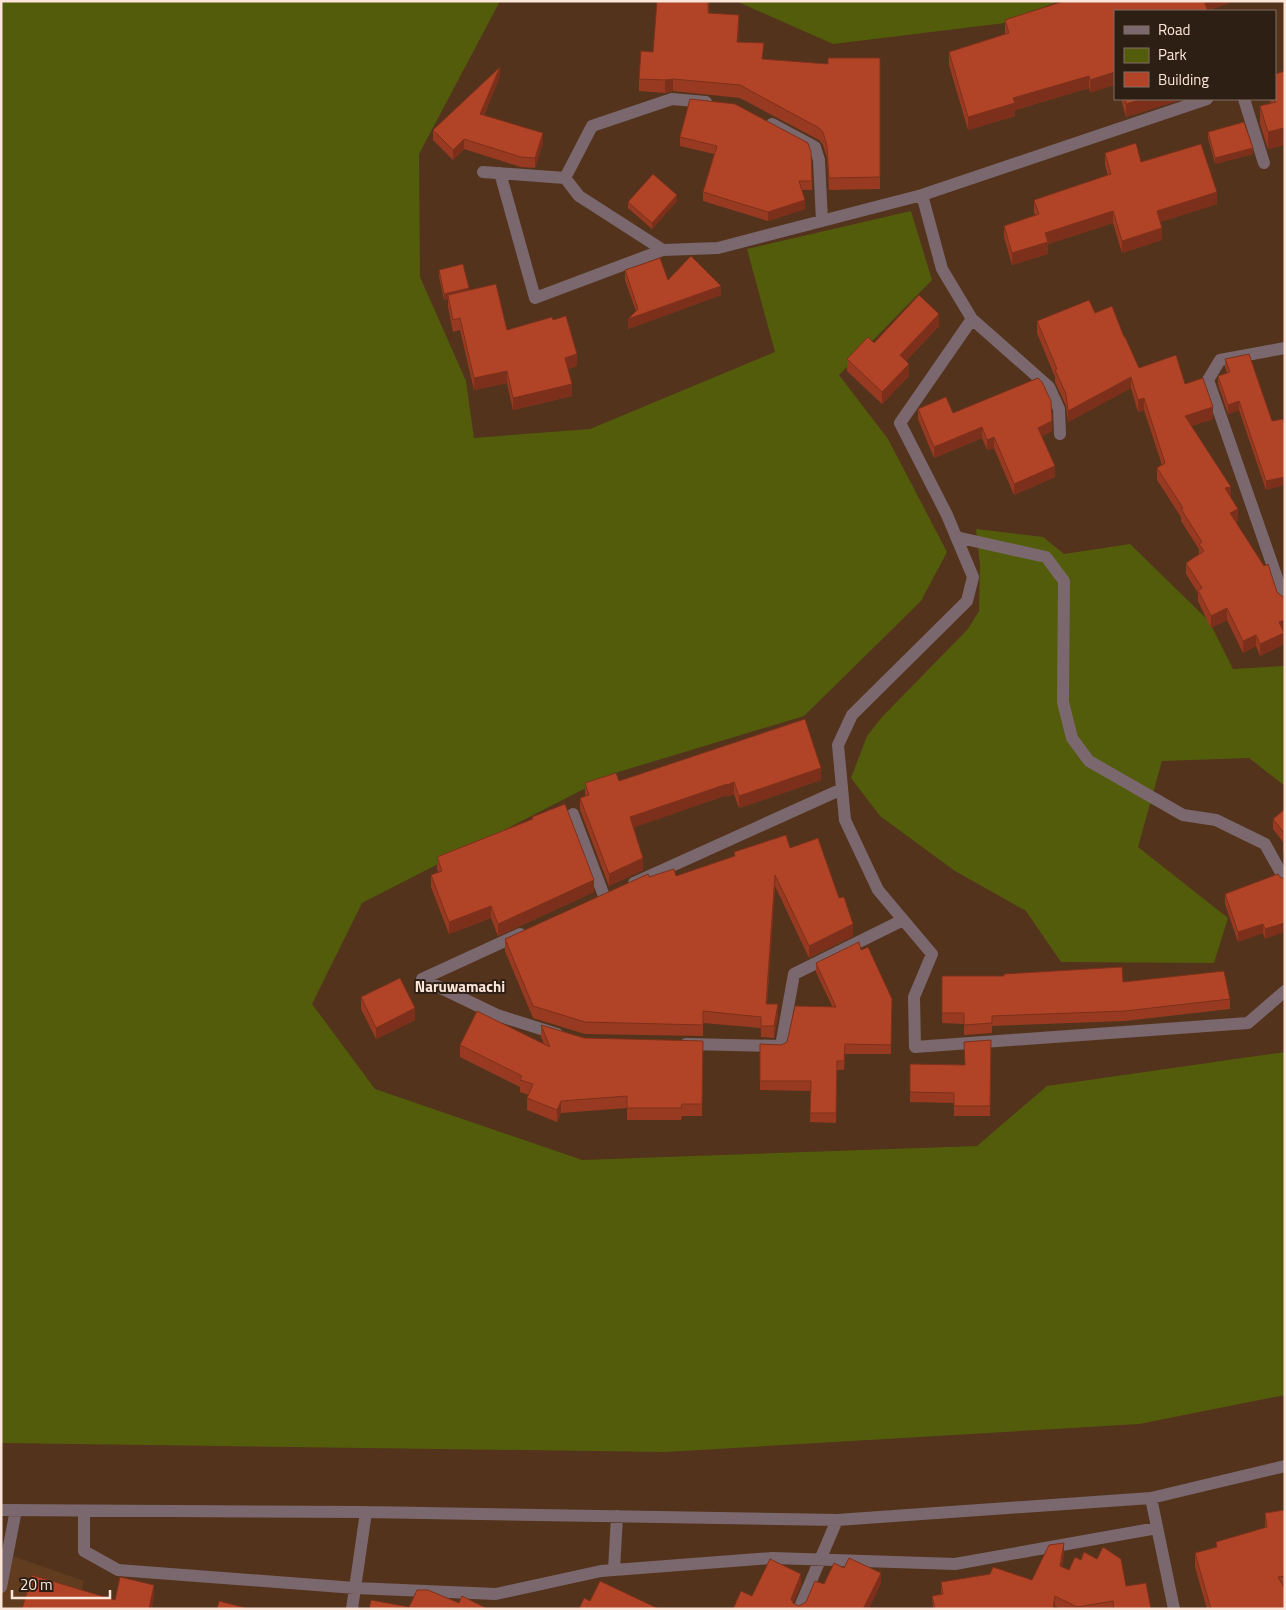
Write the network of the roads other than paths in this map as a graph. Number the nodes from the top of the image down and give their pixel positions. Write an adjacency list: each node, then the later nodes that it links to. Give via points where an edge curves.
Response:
1 (1204, 100): 9 (street)
2 (1244, 100): 5 (street)
3 (718, 104): 8 (street, via 672,99 592,126)
4 (763, 119): 10 (street, via 815,147 819,160)
5 (1264, 163)
6 (483, 172): 7 (street)
7 (500, 173): 8 (street); 11 (street, via 535,298)
8 (565, 178): 11 (street, via 579,196)
9 (922, 195): 10 (street); 12 (street, via 942,269)
10 (822, 221): 11 (street, via 718,248)
11 (663, 250)
12 (972, 319): 14 (street, via 1049,387 1059,409); 15 (street, via 900,423)
13 (1285, 348): 16 (street, via 1220,360 1208,380)
14 (1060, 434)
15 (956, 537): 17 (street, via 973,577 967,602 852,715 838,746); 19 (street, via 1046,557 1064,581 1063,702 1072,738 1089,761 1183,814 1216,820 1265,844)
16 (1285, 601)
17 (842, 789): 18 (street, via 609,894); 20 (street, via 845,820 878,890)
18 (573, 814)
19 (1285, 880)
20 (903, 920): 22 (street, via 932,954 914,997 915,1047 1248,1023); 24 (street, via 794,974 781,1046)
21 (535, 928): 23 (street, via 422,979 497,1016)
22 (1284, 991)
23 (566, 1037)
24 (673, 1044)
25 (1285, 1466): 26 (street)
26 (1151, 1498): 32 (street); 33 (street)
27 (1, 1510): 28 (street)
28 (16, 1510): 29 (street); 36 (street)
29 (84, 1511): 30 (street); 37 (street, via 84,1551 118,1570)
30 (366, 1512): 31 (street); 37 (street)
31 (617, 1516): 32 (street); 35 (street)
32 (837, 1520): 34 (street)
33 (1157, 1528): 34 (street, via 955,1564); 40 (street)
34 (820, 1560): 35 (street, via 773,1558); 39 (street)
35 (614, 1570): 37 (street, via 496,1594)
36 (1, 1587)
37 (355, 1588): 38 (street)
38 (352, 1609)
39 (799, 1609)
40 (1174, 1609)

